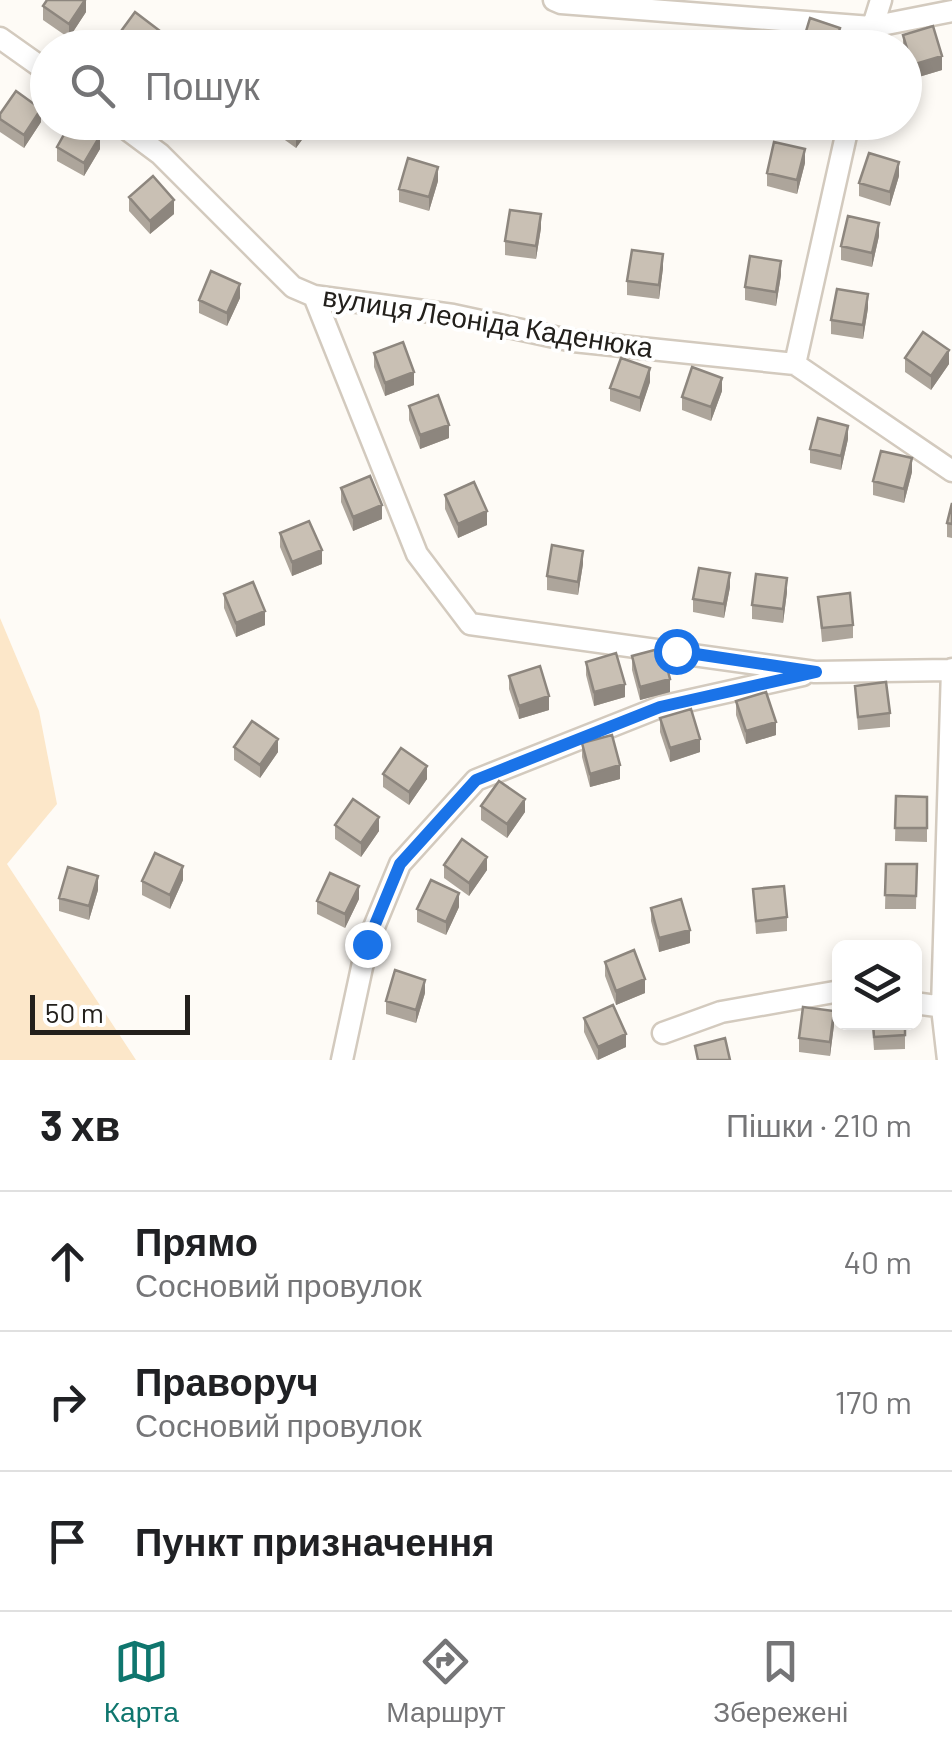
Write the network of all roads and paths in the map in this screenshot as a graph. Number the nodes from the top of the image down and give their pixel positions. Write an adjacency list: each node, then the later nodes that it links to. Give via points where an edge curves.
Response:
1 (554, 0): 4 (street)
2 (881, 0): 5 (street)
3 (952, 11): 6 (street)
4 (805, 30)
5 (870, 30)
6 (891, 30)
7 (0, 38): 8 (street)
8 (30, 59)
9 (141, 140): 11 (street, вулиця Леоніда Каденюка, via 293,287)
10 (845, 140): 12 (street)
11 (314, 296): 12 (street, вулиця Леоніда Каденюка, via 573,341); 15 (street, via 418,554 470,624)
12 (795, 364): 13 (street, вулиця Леоніда Каденюка)
13 (952, 470)
14 (951, 669): 15 (street); 18 (street)
15 (816, 672): 20 (street, via 660,707 476,780 400,864 367,944)
16 (832, 992): 19 (street, via 722,1012)
17 (922, 1005): 18 (street)
18 (947, 1008): 21 (street)
19 (663, 1033)
20 (342, 1060)
21 (948, 1060)

